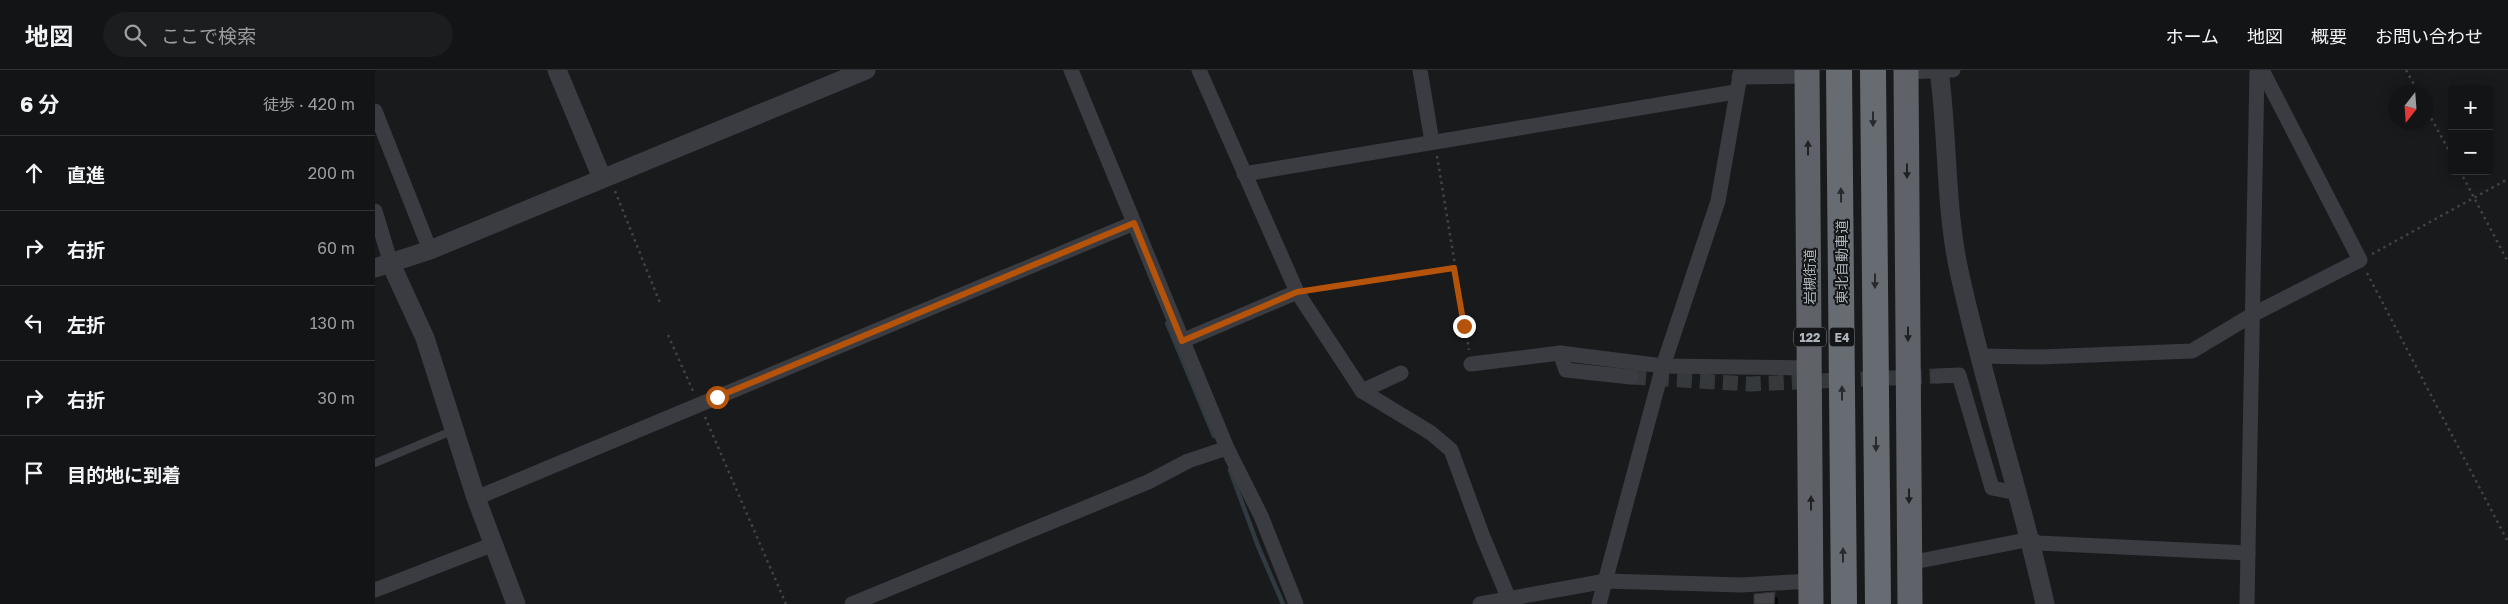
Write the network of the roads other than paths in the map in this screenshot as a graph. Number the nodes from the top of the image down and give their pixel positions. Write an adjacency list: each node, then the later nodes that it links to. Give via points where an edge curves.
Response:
1 (557, 70): 18 (street)
2 (866, 70): 18 (street)
3 (1071, 70): 20 (street)
4 (1199, 70): 17 (street)
5 (1420, 70): 16 (street)
6 (1839, 70): 53 (highway, 東北自動車道 / E4, one-way to 6)
7 (1873, 70): 54 (highway, one-way to 54)
8 (2257, 70): 24 (street)
9 (2262, 70): 24 (street, via 2361,260)
10 (1906, 71): 11 (street); 43 (highway, one-way to 43)
11 (1944, 71): 27 (street, via 1949,188 1958,265)
12 (1807, 73): 13 (street); 30 (highway, 岩槻街道 / 122, one-way to 12)
13 (1740, 74): 14 (street)
14 (1735, 92): 16 (street); 29 (street, via 1718,202)
15 (375, 111): 21 (street)
16 (1433, 141): 17 (street)
17 (1244, 174): 23 (street)
18 (605, 177): 21 (street)
19 (375, 211): 22 (street)
20 (1134, 223): 25 (street); 39 (street)
21 (430, 250): 22 (street)
22 (383, 266): 35 (street, via 425,338)
23 (1297, 292): 25 (street); 34 (street)
24 (2253, 315): 27 (street, via 2192,351); 42 (street)
25 (1182, 341): 36 (street)
26 (1560, 353): 28 (street); 29 (street); 33 (street, via 1566,370)
27 (1980, 356): 38 (street)
28 (1471, 364)
29 (1663, 366): 30 (street); 44 (street)
30 (1810, 368): 46 (highway, 岩槻街道 / 122, one-way to 30)
31 (1401, 373): 34 (street)
32 (1938, 376): 38 (street, via 1959,375 1991,488)
33 (1631, 377)
34 (1362, 391): 47 (street, via 1431,433 1451,450)
35 (455, 430): 37 (lane); 39 (street)
36 (1227, 448): 49 (street, via 1188,461 1149,482); 50 (street, via 1261,516)
37 (375, 463)
38 (2017, 493): 40 (street)
39 (476, 498): 41 (street)
40 (2031, 540): 42 (street, via 2038,543); 43 (street); 56 (street)
41 (493, 544): 45 (street); 48 (street)
42 (2248, 552): 57 (street)
43 (1909, 563): 55 (highway)
44 (1606, 581): 46 (street, via 1741,585); 47 (street); 52 (street)
45 (375, 590)
46 (1811, 592)
47 (1510, 601): 51 (street)
48 (516, 604)
49 (852, 604)
50 (1295, 604)
51 (1480, 604)
52 (1599, 604)
53 (1844, 604)
54 (1877, 604)
55 (1910, 604)
56 (2045, 604)
57 (2247, 604)

